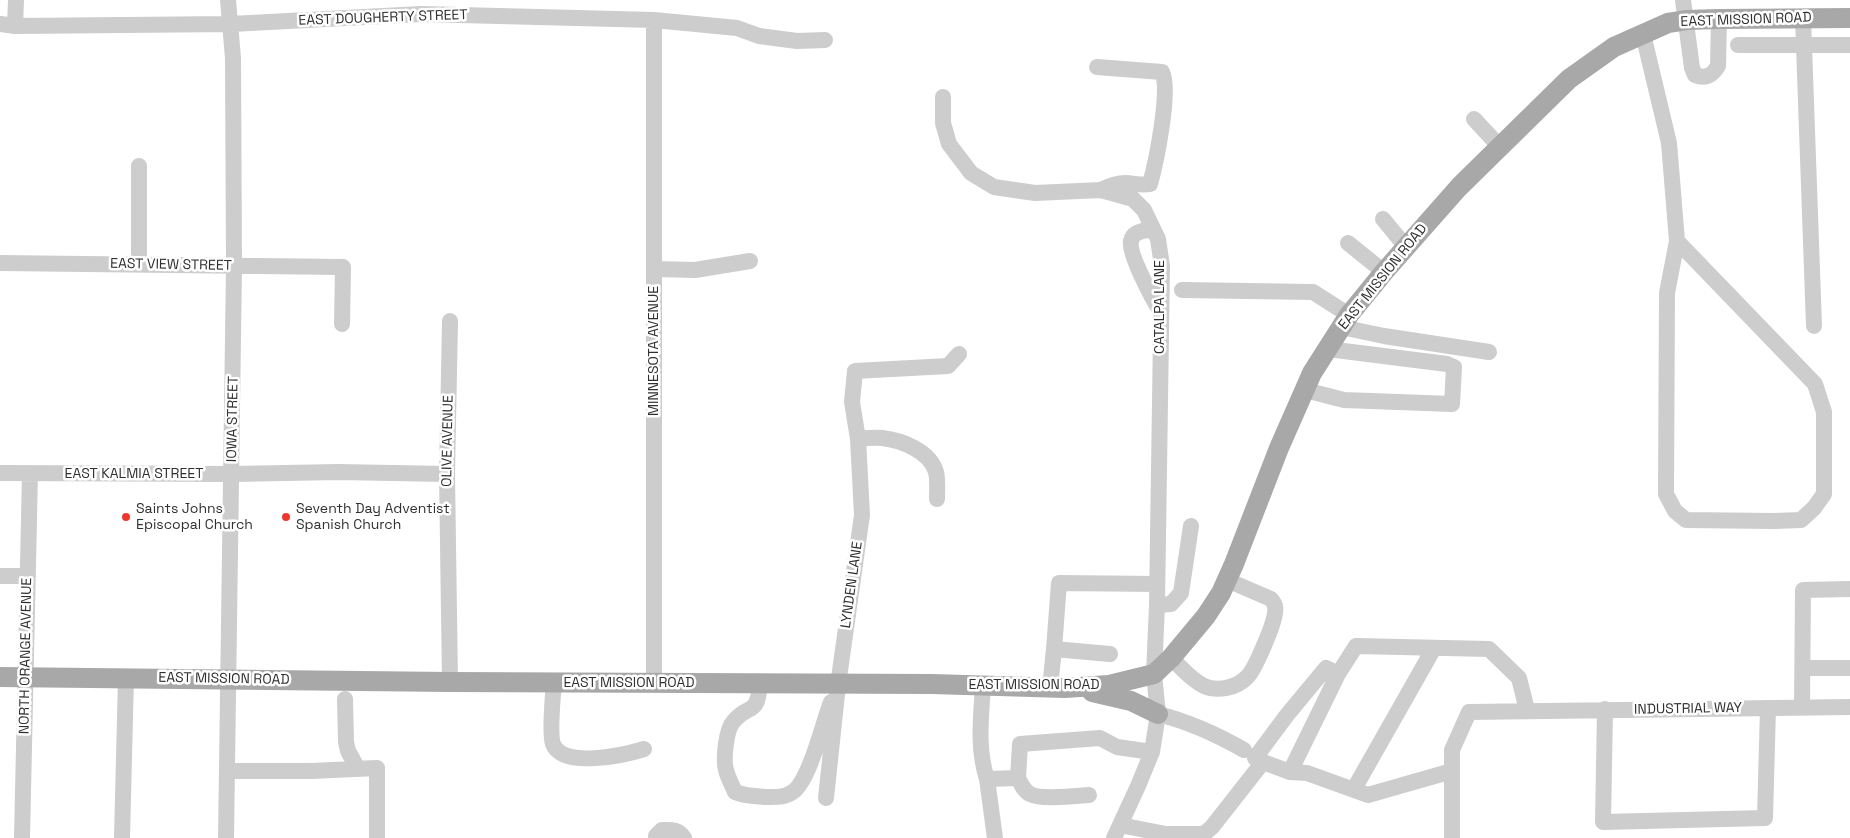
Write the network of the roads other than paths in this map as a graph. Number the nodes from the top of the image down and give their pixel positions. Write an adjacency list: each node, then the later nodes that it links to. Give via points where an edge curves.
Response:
1 (16, 0): 11 (street)
2 (228, 0): 10 (street, IOWA STREET)
3 (1683, 0): 8 (street)
4 (421, 7): 7 (street, EAST DOUGHERTY STREET); 10 (street, EAST DOUGHERTY STREET)
5 (1803, 18): 6 (main road, EAST MISSION ROAD); 9 (main road, EAST MISSION ROAD); 15 (street)
6 (1850, 18)
7 (654, 20): 13 (street, EAST DOUGHERTY STREET, via 737,28 759,36 797,41); 32 (street, MINNESOTA AVENUE)
8 (1687, 20): 9 (main road, EAST MISSION ROAD); 9 (street, via 1692,68 1695,75 1701,77 1707,77 1718,66); 12 (main road, EAST MISSION ROAD, via 1668,23)
9 (1719, 20)
10 (231, 24): 11 (street, EAST DOUGHERTY STREET); 31 (street, IOWA STREET)
11 (8, 25)
12 (1643, 34): 20 (main road, EAST MISSION ROAD, via 1614,47 1569,79); 25 (street, via 1669,143)
13 (825, 40)
14 (1850, 44): 15 (street)
15 (1804, 45): 16 (street); 39 (street)
16 (1738, 46)
17 (1097, 67): 22 (street, via 1162,72 1165,78 1165,102 1150,184 1114,184)
18 (943, 97): 22 (street, CATALPA LANE, via 943,123 949,144 971,174 994,187 1036,193)
19 (1474, 118): 20 (street)
20 (1500, 147): 27 (main road, EAST MISSION ROAD)
21 (139, 166): 30 (street)
22 (1101, 190): 24 (street, CATALPA LANE, via 1133,198 1144,210)
23 (1384, 220): 27 (street)
24 (1153, 230): 35 (street, CATALPA LANE, via 1158,239 1162,266); 35 (street, via 1137,232 1130,243)
25 (1677, 241): 25 (street, via 1815,384 1824,412 1824,494 1801,520 1686,520 1675,511 1666,494 1667,293)
26 (1348, 243): 33 (street)
27 (1406, 247): 33 (main road, EAST MISSION ROAD)
28 (750, 261): 32 (street, via 696,270)
29 (0, 263): 30 (street, EAST VIEW STREET)
30 (139, 264): 31 (street, EAST VIEW STREET)
31 (234, 266): 38 (street, EAST VIEW STREET, via 343,267); 47 (street, IOWA STREET)
32 (654, 269): 71 (street, MINNESOTA AVENUE)
33 (1384, 272): 37 (main road, EAST MISSION ROAD)
34 (1182, 290): 37 (street, via 1313,292)
35 (1161, 312): 54 (street, CATALPA LANE)
36 (450, 321): 48 (street, OLIVE AVENUE)
37 (1345, 321): 40 (main road, EAST MISSION ROAD); 41 (street, via 1384,336)
38 (342, 324)
39 (1814, 326)
40 (1328, 349): 43 (main road, EAST MISSION ROAD); 43 (street, via 1447,364 1454,368 1452,404 1344,400)
41 (1489, 352)
42 (959, 354): 44 (street, LYNDEN LANE, via 948,366 855,371 852,402)
43 (1305, 390): 53 (main road, EAST MISSION ROAD)
44 (858, 439): 49 (street, via 881,438 916,449 936,471); 73 (street, LYNDEN LANE, via 862,515)
45 (0, 473): 46 (street, EAST KALMIA STREET)
46 (30, 473): 47 (street, EAST KALMIA STREET); 52 (street, NORTH ORANGE AVENUE)
47 (232, 474): 48 (street, EAST KALMIA STREET); 68 (street, IOWA STREET)
48 (447, 474): 69 (street, OLIVE AVENUE)
49 (937, 499)
50 (1191, 526): 56 (street, via 1181,593 1171,604)
51 (0, 576): 52 (street)
52 (28, 576): 66 (street, NORTH ORANGE AVENUE)
53 (1227, 580): 60 (main road, EAST MISSION ROAD, via 1206,616); 60 (street, via 1272,599 1275,604 1270,632 1249,676 1238,685 1219,689 1204,686)
54 (1157, 584): 56 (street, CATALPA LANE); 58 (street, via 1059,583)
55 (1850, 589): 61 (street, via 1803,590)
56 (1156, 605): 63 (street, CATALPA LANE)
57 (1434, 648): 64 (street, via 1356,646); 80 (street, via 1489,649 1519,678); 93 (street)
58 (1054, 649): 59 (street); 75 (street)
59 (1110, 654)
60 (1171, 658): 63 (main road, EAST MISSION ROAD)
61 (1803, 668): 62 (street); 77 (street)
62 (1850, 668)
63 (1154, 674): 75 (main road, EAST MISSION ROAD, via 1110,685); 82 (street, CATALPA LANE)
64 (1338, 674): 86 (street, via 1326,668 1256,758); 90 (street)
65 (0, 676): 66 (main road, EAST MISSION ROAD)
66 (25, 677): 67 (main road, EAST MISSION ROAD); 97 (street, NORTH ORANGE AVENUE)
67 (126, 678): 68 (main road, EAST MISSION ROAD); 98 (street)
68 (228, 678): 69 (main road, EAST MISSION ROAD); 88 (street, IOWA STREET)
69 (450, 682): 70 (main road, EAST MISSION ROAD)
70 (554, 682): 71 (main road, EAST MISSION ROAD); 83 (street, via 552,741 558,751 568,756 595,758)
71 (654, 683): 72 (main road, EAST MISSION ROAD)
72 (760, 684): 73 (main road, EAST MISSION ROAD); 73 (street, via 756,706 733,721 728,731 725,768 735,792 744,796 776,798 792,793 801,783)
73 (836, 685): 74 (main road, EAST MISSION ROAD); 95 (street, LYNDEN LANE)
74 (983, 686): 75 (main road, EAST MISSION ROAD); 92 (street, via 980,732)
75 (1058, 688): 82 (main road, via 1131,700)
76 (345, 699): 87 (street, via 346,742)
77 (1802, 707): 78 (street, INDUSTRIAL WAY); 79 (street, INDUSTRIAL WAY)
78 (1850, 707)
79 (1768, 708): 81 (street, INDUSTRIAL WAY); 81 (street, via 1765,818 1603,822)
80 (1527, 710): 81 (street, INDUSTRIAL WAY); 89 (street, INDUSTRIAL WAY, via 1469,712 1452,750)
81 (1605, 710)
82 (1158, 714): 84 (street, via 1184,720); 85 (street, CATALPA LANE)
83 (644, 749)
84 (1244, 750)
85 (1152, 752): 91 (street, via 1117,747 1100,738 1020,744); 96 (street, CATALPA LANE)
86 (1263, 762): 90 (street); 96 (street, via 1204,834)
87 (358, 769): 88 (street); 100 (street, via 377,768)
88 (226, 771): 99 (street, IOWA STREET)
89 (1452, 771): 93 (street, via 1368,794); 104 (street)
90 (1290, 772): 93 (street, via 1307,773)
91 (1018, 778): 92 (street); 94 (street, via 1030,794 1052,797)
92 (987, 779): 103 (street)
93 (1354, 789)
94 (1089, 795)
95 (826, 798)
96 (1117, 831)
97 (22, 838)
98 (122, 838)
99 (226, 838)
100 (377, 838)
101 (656, 838): 102 (street, via 662,830 676,830)
102 (684, 838)
103 (994, 838)
104 (1452, 838)

